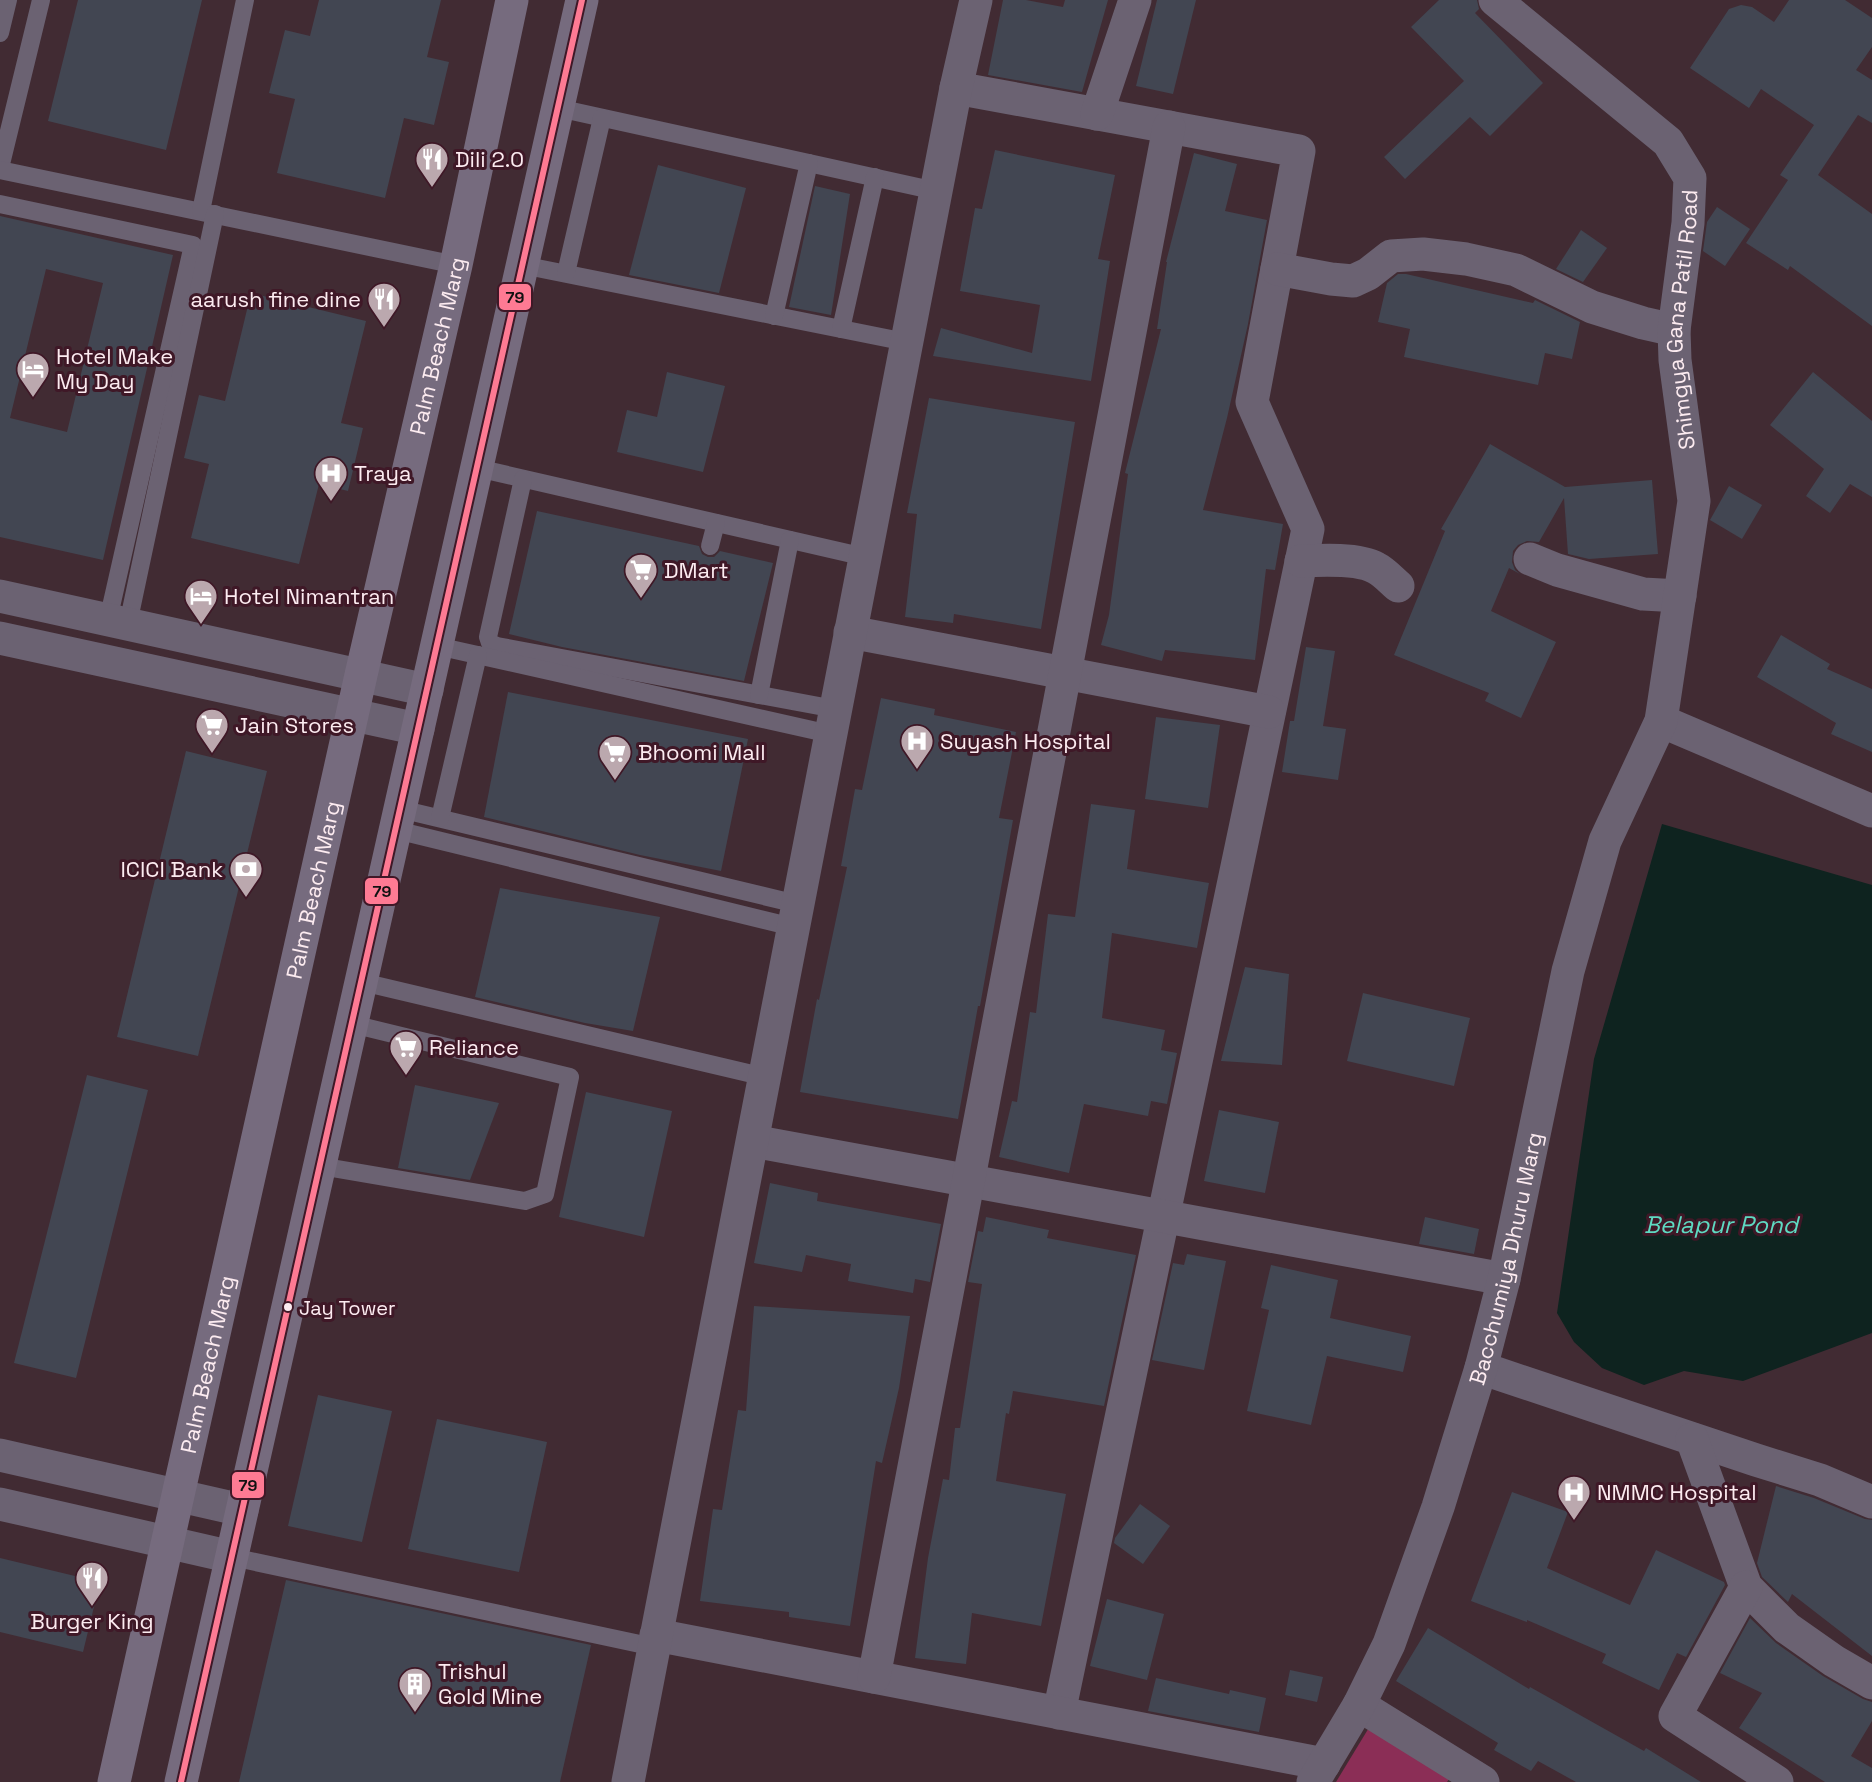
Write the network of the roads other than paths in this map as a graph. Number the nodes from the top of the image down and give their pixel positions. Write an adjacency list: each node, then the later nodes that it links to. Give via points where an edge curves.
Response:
1 (8, 0): 9 (lane)
2 (41, 0): 16 (lane)
3 (245, 0): 20 (lane)
4 (512, 0): 21 (main road, Palm Beach Marg)
5 (582, 0): 11 (main road)
6 (976, 0): 10 (street)
7 (1135, 0): 12 (street)
8 (1495, 0): 27 (street, Shimgya Gana Patil Road, via 1668,142 1690,178)
9 (0, 33)
10 (956, 88): 12 (street); 18 (street)
11 (558, 108): 13 (lane); 22 (main road)
12 (1096, 114): 14 (street)
13 (602, 118): 15 (lane); 24 (lane)
14 (1169, 127): 23 (street, via 1299,151); 45 (street)
15 (808, 163): 17 (lane); 25 (lane)
16 (0, 169): 20 (lane)
17 (875, 177): 18 (lane); 26 (lane)
18 (936, 191): 28 (street)
19 (0, 204): 40 (lane, via 193,245)
20 (208, 213): 21 (lane); 40 (lane)
21 (456, 265): 46 (main road, Palm Beach Marg)
22 (522, 265): 24 (lane); 29 (main road)
23 (1277, 269): 27 (street, via 1353,281 1391,256 1423,254 1466,259 1516,270 1592,307); 36 (street, via 1252,402 1308,529)
24 (566, 273): 25 (lane)
25 (774, 316): 26 (lane)
26 (841, 329): 28 (lane)
27 (1674, 330): 39 (street, Shimgya Gana Patil Road, via 1695,501)
28 (906, 342): 34 (street)
29 (477, 468): 30 (lane); 43 (main road)
30 (523, 479): 31 (lane); 48 (lane, via 488,637 490,643)
31 (716, 523): 32 (lane); 33 (lane)
32 (790, 540): 34 (lane); 48 (lane)
33 (710, 546)
34 (865, 557): 41 (street)
35 (1530, 559): 39 (street, via 1643,594)
36 (1301, 561): 37 (street, via 1331,559 1375,567); 49 (street)
37 (1398, 586)
38 (0, 596): 40 (street)
39 (1680, 596): 52 (street, Shimgya Gana Patil Road)
40 (118, 622): 46 (street)
41 (850, 632): 45 (street); 51 (street)
42 (0, 638): 50 (street)
43 (437, 646): 44 (lane); 47 (main road)
44 (478, 655): 51 (lane); 55 (lane)
45 (1065, 673): 49 (street); 63 (street)
46 (361, 675): 47 (street); 50 (main road, Palm Beach Marg)
47 (427, 690): 53 (main road)
48 (759, 695): 51 (lane)
49 (1269, 712): 64 (street)
50 (352, 715): 53 (street); 69 (main road, Palm Beach Marg)
51 (833, 721): 57 (street)
52 (1661, 722): 54 (street); 65 (street, Bacchumiya Dhuru Marg, via 1605,841 1568,970)
53 (418, 729): 56 (main road)
54 (1872, 811)
55 (440, 818): 56 (lane); 57 (lane)
56 (398, 820): 57 (lane); 58 (main road)
57 (795, 916): 60 (street)
58 (362, 982): 59 (main road); 60 (lane)
59 (352, 1024): 62 (main road); 62 (lane, via 570,1077 545,1194 525,1201)
60 (765, 1077): 61 (street)
61 (753, 1141): 63 (street); 76 (street)
62 (320, 1166): 72 (main road)
63 (969, 1180): 64 (street); 77 (street)
64 (1163, 1216): 65 (street); 80 (street)
65 (1504, 1279): 66 (street, Bacchumiya Dhuru Marg)
66 (1481, 1368): 67 (street); 79 (street, Bacchumiya Dhuru Marg, via 1438,1508 1389,1644)
67 (1692, 1439): 70 (street, via 1820,1480); 75 (street)
68 (0, 1455): 69 (street)
69 (178, 1496): 72 (street); 73 (main road, Palm Beach Marg)
70 (1872, 1502)
71 (0, 1504): 73 (street)
72 (242, 1510): 74 (main road)
73 (168, 1542): 74 (street); 82 (main road, Palm Beach Marg)
74 (232, 1557): 76 (lane); 83 (main road)
75 (1746, 1587): 78 (street, via 1787,1628); 86 (street, via 1675,1716)
76 (655, 1641): 77 (street); 84 (street)
77 (874, 1677): 80 (street)
78 (1872, 1683)
79 (1359, 1705): 81 (street, Bacchumiya Dhuru Marg); 85 (street)
80 (1059, 1713): 81 (street)
81 (1319, 1773)
82 (114, 1782)
83 (181, 1782)
84 (628, 1782)
85 (1483, 1782)
86 (1777, 1782)

